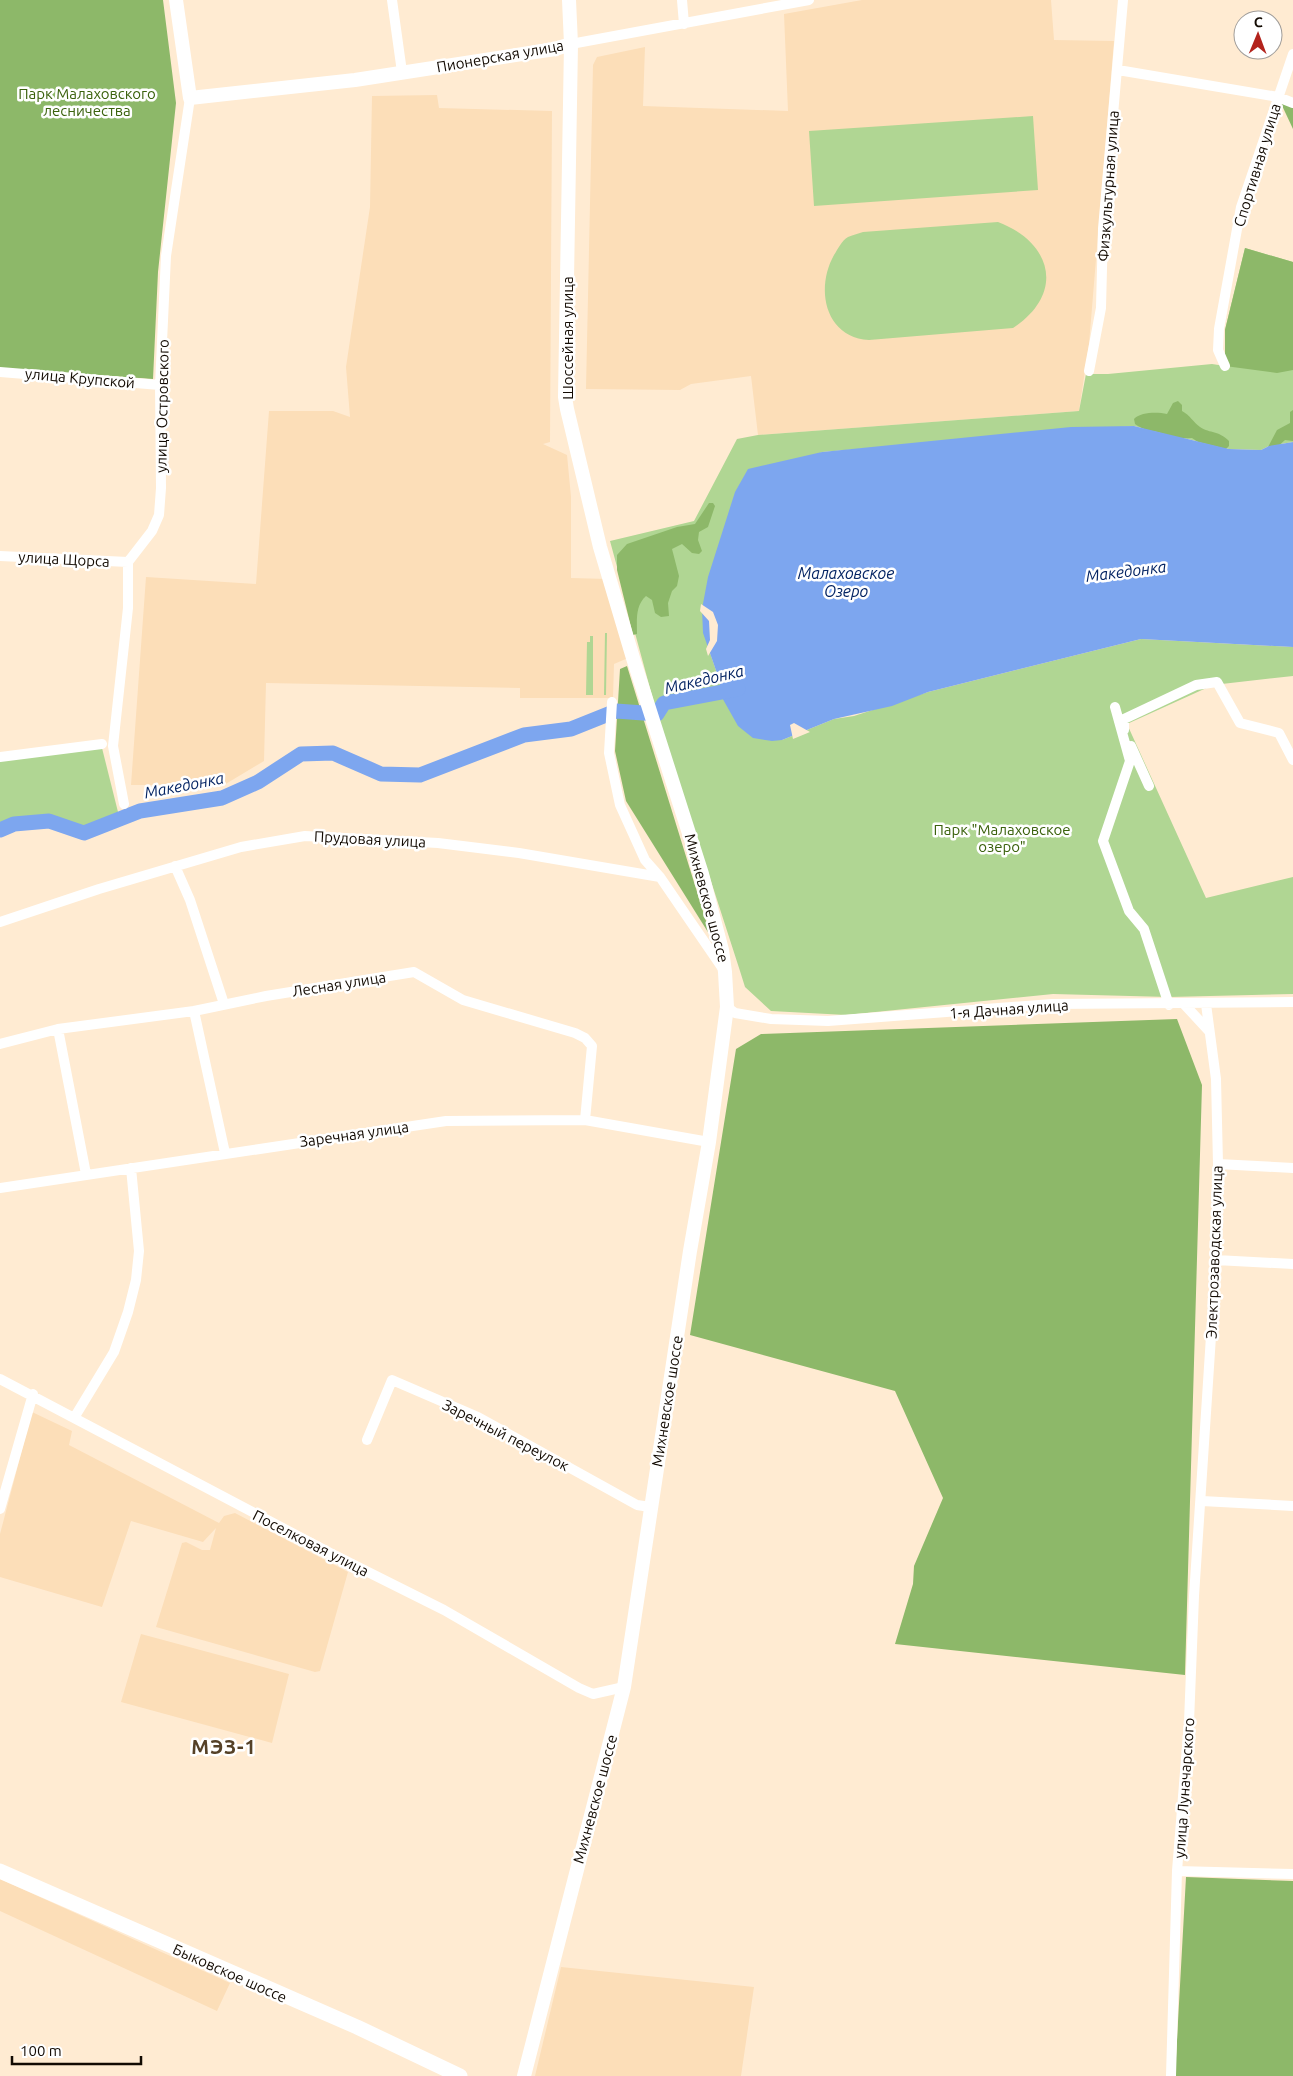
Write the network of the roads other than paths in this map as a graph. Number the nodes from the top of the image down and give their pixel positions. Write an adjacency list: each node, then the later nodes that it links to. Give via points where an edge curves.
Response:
1 (176, 0): 14 (main road, улица Островского)
2 (392, 0): 12 (street)
3 (569, 0): 9 (main road, Шоссейная улица)
4 (682, 0): 8 (street)
5 (809, 0): 7 (street, Пионерская улица)
6 (1123, 0): 11 (street, Физкультурная улица)
7 (766, 4): 8 (street, Пионерская улица)
8 (684, 24): 9 (street, Пионерская улица)
9 (571, 44): 12 (main road, Пионерская улица); 24 (main road, Шоссейная улица, via 565,397 600,547)
10 (1293, 54): 13 (street, Спортивная улица)
11 (1118, 70): 13 (street); 17 (street, Физкультурная улица, via 1103,229 1101,308)
12 (402, 72): 14 (main road, Пионерская улица)
13 (1278, 97): 15 (street); 16 (street, Спортивная улица, via 1241,207 1219,329 1218,350)
14 (190, 98): 19 (street, улица Островского, via 166,256)
15 (1293, 103)
16 (1225, 366)
17 (1089, 371)
18 (0, 372): 19 (street, улица Крупской)
19 (160, 385): 21 (street, улица Островского, via 159,515 152,531)
20 (0, 556): 21 (street, улица Щорса)
21 (128, 562): 29 (street, via 128,608 113,746)
22 (612, 702): 31 (street, via 609,753 620,805 645,860)
23 (1115, 707): 38 (street, via 1130,761 1103,841 1129,911 1144,929)
24 (654, 725): 33 (main road, Михневское шоссе, via 700,866)
25 (102, 744): 26 (street)
26 (0, 757)
27 (1293, 760): 28 (street, via 1279,733 1240,723 1217,682 1196,685 1124,719 1122,727)
28 (1149, 786)
29 (124, 804)
30 (175, 866): 31 (street, Прудовая улица, via 240,847 289,838 328,836 510,851); 32 (street, Прудовая улица); 35 (street, via 190,900)
31 (660, 876): 33 (street)
32 (0, 922)
33 (725, 972): 39 (main road, Михневское шоссе)
34 (1293, 1002): 37 (street, 1-я Дачная улица)
35 (224, 1004): 40 (street, Лесная улица); 44 (street, Лесная улица, via 414,972 463,1000 585,1038 592,1046)
36 (1184, 1004): 37 (street, 1-я Дачная улица); 38 (street, 1-я Дачная улица); 42 (street)
37 (1206, 1004): 42 (street, Электрозаводская улица)
38 (1169, 1005): 39 (street, 1-я Дачная улица, via 1052,1004 837,1021 771,1019 735,1012)
39 (727, 1007): 45 (main road, Михневское шоссе)
40 (194, 1011): 41 (street, Лесная улица); 46 (street)
41 (58, 1029): 43 (street, Лесная улица); 50 (street)
42 (1210, 1031): 47 (street, Электрозаводская улица, via 1216,1079)
43 (0, 1044)
44 (585, 1120): 45 (street, Заречная улица); 46 (street, Заречная улица, via 446,1121)
45 (709, 1142): 60 (main road, Михневское шоссе)
46 (225, 1153): 48 (street, Заречная улица)
47 (1218, 1164): 49 (street); 52 (street, Электрозаводская улица)
48 (131, 1168): 50 (street, Заречная улица); 56 (street, via 139,1251 136,1280 114,1352)
49 (1293, 1168)
50 (86, 1174): 51 (street, Заречная улица)
51 (0, 1188)
52 (1216, 1260): 53 (street); 58 (street, Электрозаводская улица)
53 (1293, 1264)
54 (0, 1379): 55 (street, Поселковая улица)
55 (33, 1394): 56 (street, Поселковая улица); 61 (street)
56 (74, 1418): 62 (street, Поселковая улица, via 444,1610 579,1688 593,1694)
57 (367, 1440): 60 (street, Заречный переулок, via 392,1380 478,1417 632,1502)
58 (1202, 1501): 59 (street); 64 (street, улица Луначарского)
59 (1293, 1506)
60 (650, 1507): 62 (main road, Михневское шоссе)
61 (0, 1508)
62 (624, 1686): 67 (main road, Михневское шоссе)
63 (0, 1871): 66 (main road, Быковское шоссе, via 355,2026)
64 (1177, 1871): 65 (street); 68 (street, улица Луначарского)
65 (1293, 1874)
66 (460, 2076)
67 (524, 2076)
68 (1171, 2076)

